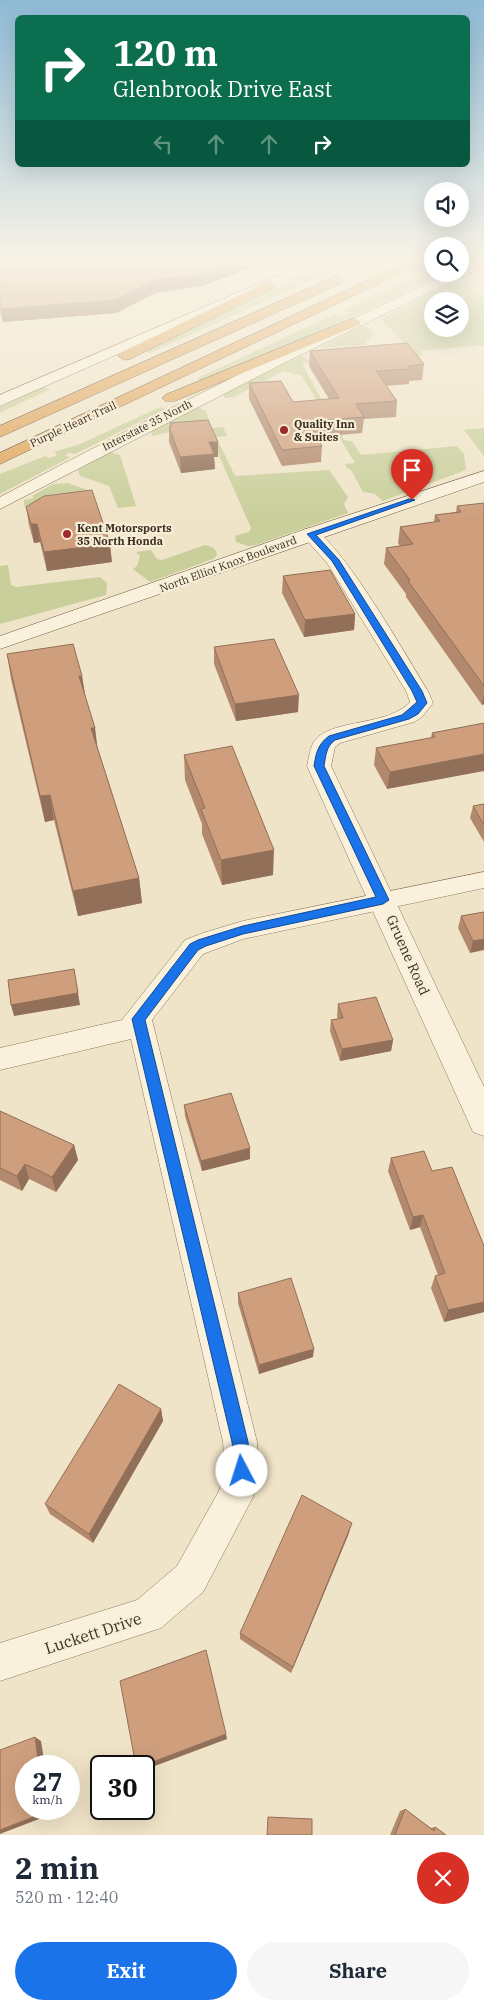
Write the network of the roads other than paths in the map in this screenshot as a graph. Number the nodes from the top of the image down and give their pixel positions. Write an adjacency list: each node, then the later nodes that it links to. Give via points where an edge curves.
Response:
1 (121, 348): 7 (main road)
2 (144, 348): 10 (highway)
3 (187, 348): 11 (highway, Purple Heart Trail)
4 (236, 348): 12 (highway, Purple Heart Trail)
5 (292, 348): 8 (highway)
6 (303, 348): 15 (main road, Interstate 35 North, via 131,433)
7 (0, 401)
8 (156, 404)
9 (129, 415): 13 (highway)
10 (0, 419)
11 (0, 432)
12 (0, 459)
13 (0, 468)
14 (484, 476): 16 (main road, North Elliot Knox Boulevard)
15 (0, 504)
16 (310, 534): 17 (main road, North Elliot Knox Boulevard); 19 (main road, Gruene Road, via 335,560 422,703 406,717 332,738 324,744 321,752 319,766)
17 (0, 643)
18 (484, 880): 19 (street)
19 (383, 900): 20 (street, via 243,930 202,943 194,947); 22 (main road, Gruene Road)
20 (139, 1019): 21 (street, via 130,1030); 23 (street, Luckett Drive, via 240,1442 242,1471 235,1497 190,1579 148,1615)
21 (0, 1059)
22 (484, 1122)
23 (0, 1662)

